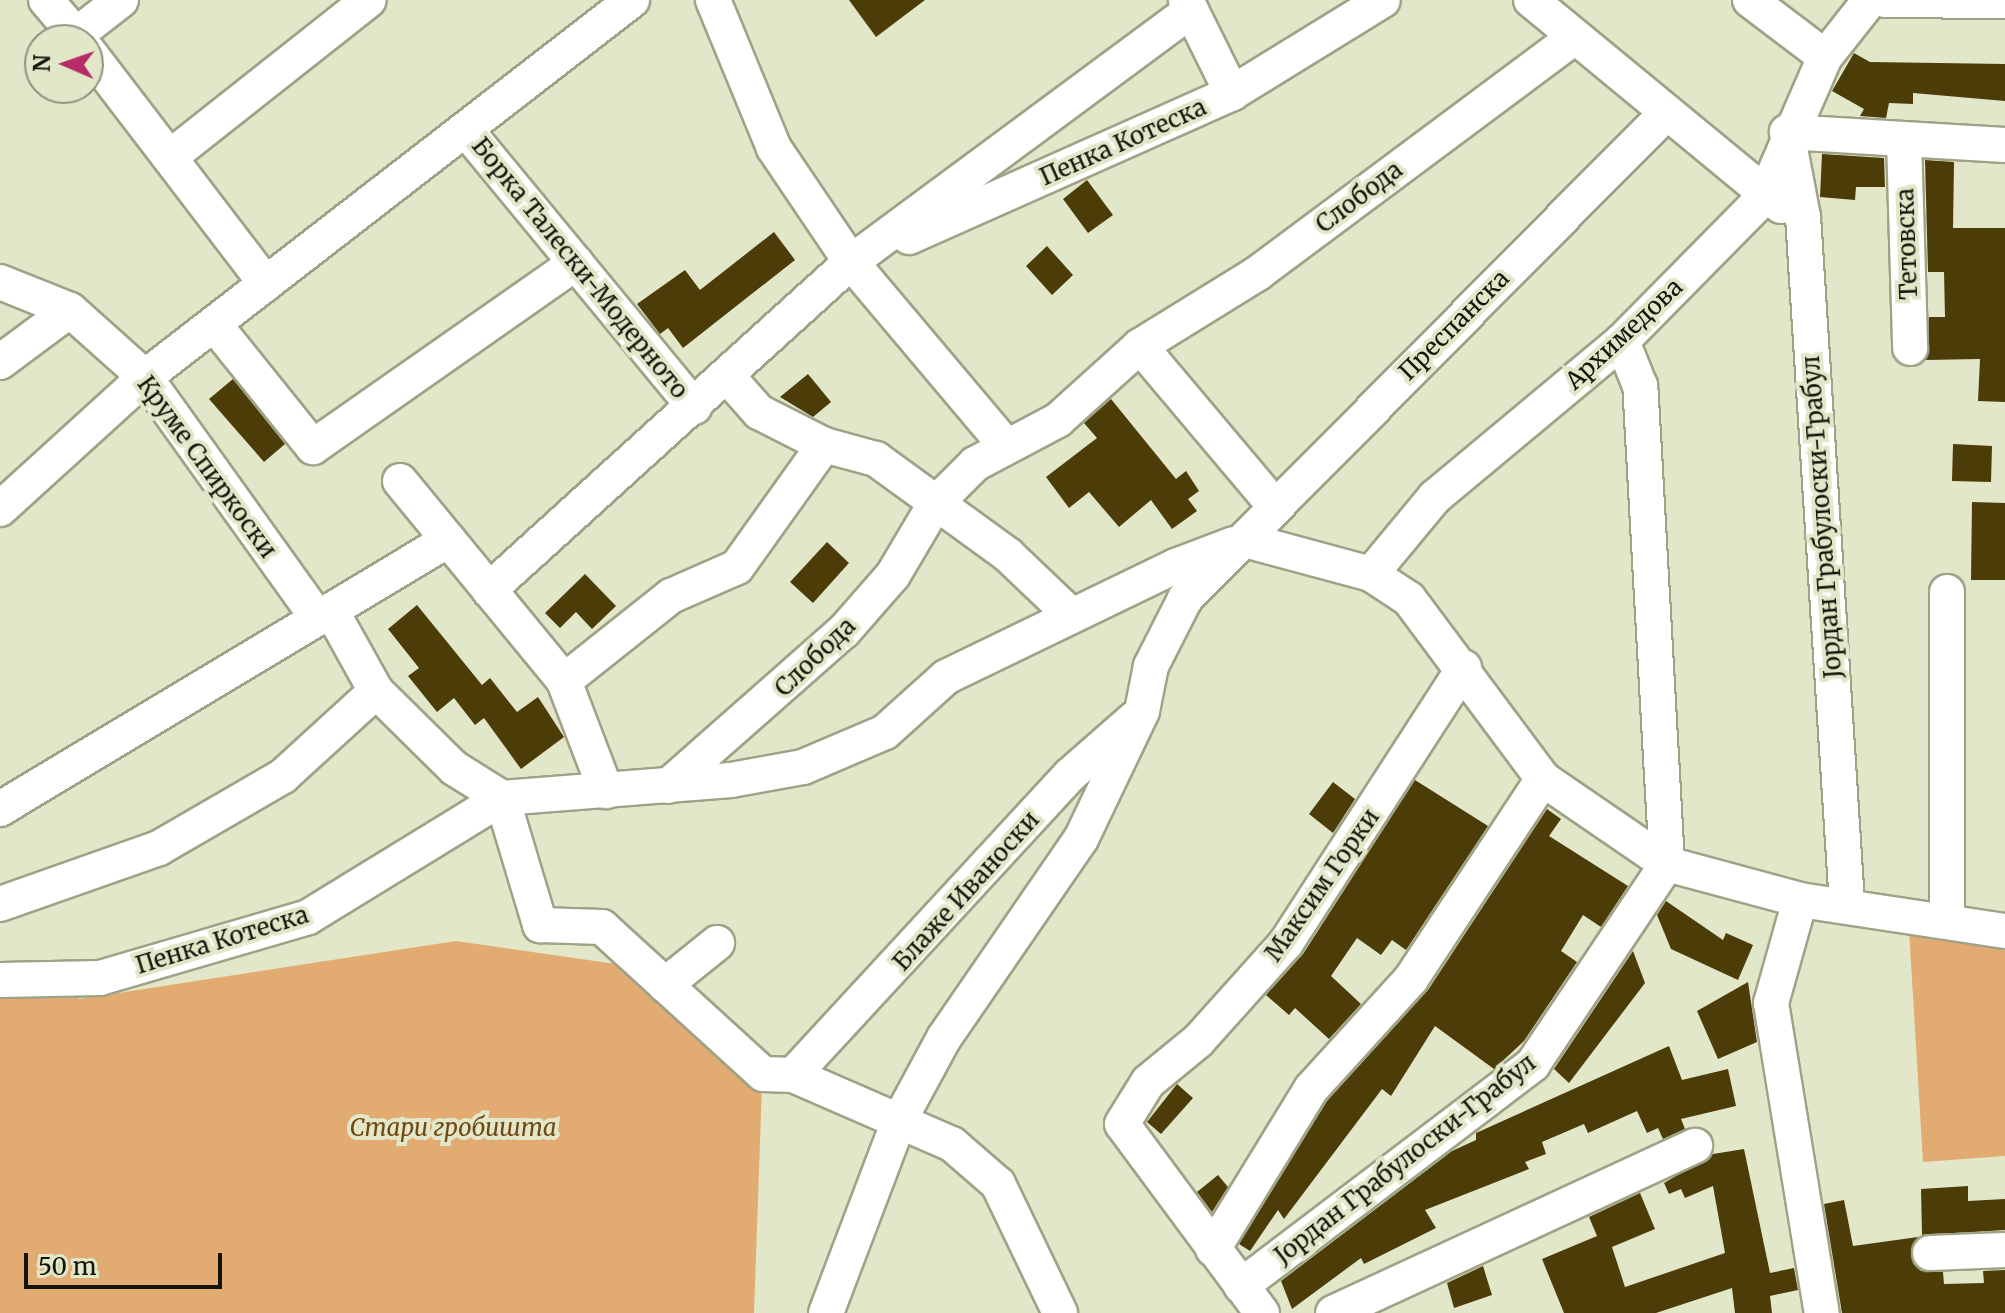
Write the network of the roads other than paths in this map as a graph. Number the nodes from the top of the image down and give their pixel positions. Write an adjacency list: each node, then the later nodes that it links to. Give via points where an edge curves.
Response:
1 (46, 0): 13 (street)
2 (121, 0): 14 (street)
3 (369, 0): 24 (street)
4 (713, 0): 27 (street, via 774,148)
5 (1383, 0): 18 (street, Пенка Котеска)
6 (1531, 0): 15 (street)
7 (1750, 0): 16 (street)
8 (1870, 0): 16 (street, Архимедова)
9 (1885, 0): 10 (street)
10 (2005, 1)
11 (624, 3): 20 (street)
12 (1189, 5): 18 (street); 27 (street, Пенка Котеска)
13 (66, 24)
14 (98, 24)
15 (1572, 39): 19 (street); 34 (street, Слобода, via 1258,273)
16 (1825, 57): 21 (street, Архимедова)
17 (104, 72): 24 (street)
18 (1232, 93): 27 (street, Пенка Котеска)
19 (1666, 113): 25 (street); 44 (street, Преспанска)
20 (466, 130): 28 (street, Борка Талески-Модерното); 30 (street)
21 (1787, 132): 22 (street); 25 (street, Архимедова); 26 (street, Јордан Грабулоски-Грабул)
22 (1904, 140): 23 (street); 35 (street, Тетовска)
23 (2005, 145)
24 (170, 157): 30 (street)
25 (1764, 197): 26 (street); 33 (street, Архимедова)
26 (1803, 217): 65 (street, Јордан Грабулоски-Грабул)
27 (851, 262): 38 (street, Пенка Котеска); 40 (street)
28 (576, 263): 32 (street, via 313,447); 39 (street, Борка Талески-Модерното)
29 (0, 282): 31 (street, Круме Спиркоски)
30 (266, 284): 32 (street)
31 (70, 310): 36 (street); 37 (street, Круме Спиркоски)
32 (214, 324): 37 (street)
33 (1622, 341): 48 (street, Архимедова, via 1435,497); 62 (street, via 1640,386)
34 (1140, 346): 40 (street, Слобода, via 1058,420); 44 (street)
35 (1910, 348)
36 (0, 362)
37 (145, 377): 45 (street); 52 (street, Круме Спиркоски)
38 (728, 377): 39 (street, Пенка Котеска); 41 (street, via 759,412)
39 (694, 407): 49 (street, Пенка Котеска)
40 (1004, 444): 43 (street, Слобода)
41 (824, 445): 43 (street, via 876,459); 54 (street, via 737,567 671,596)
42 (400, 481): 46 (street)
43 (935, 504): 51 (street, via 1008,555); 58 (street, Слобода, via 893,575 844,631)
44 (1274, 505): 47 (street, Преспанска)
45 (0, 509)
46 (448, 540): 49 (street); 52 (street)
47 (1245, 540): 48 (street); 51 (street); 56 (street, via 1185,599 1151,666)
48 (1371, 574): 53 (street, via 1409,599)
49 (489, 590): 54 (street)
50 (1947, 592): 66 (street)
51 (1071, 615): 58 (street, via 946,677 885,732 803,767)
52 (325, 616): 55 (street, Круме Спиркоски); 61 (street)
53 (1464, 668): 57 (street); 74 (street, Максим Горки, via 1286,943 1198,1041 1148,1082 1122,1124)
54 (564, 681): 59 (street)
55 (376, 691): 60 (street, Круме Спиркоски, via 454,768); 64 (street, via 283,776 159,848)
56 (1142, 711): 71 (street, Блаже Иваноски, via 1070,775); 72 (street, via 1081,839 944,1038)
57 (1543, 779): 62 (street); 74 (street, via 1411,979 1311,1089)
58 (668, 786): 59 (street)
59 (606, 791): 60 (street)
60 (502, 798): 69 (street, Пенка Котеска, via 308,917 100,978); 70 (street, via 540,925 602,927)
61 (0, 809)
62 (1667, 864): 63 (street); 77 (street, Јордан Грабулоски-Грабул, via 1533,1064)
63 (1800, 900): 65 (street); 82 (street, via 1771,1003)
64 (0, 904)
65 (1847, 904): 66 (street)
66 (1947, 919): 67 (street)
67 (2005, 931)
68 (717, 943): 70 (street)
69 (3, 969)
70 (665, 985): 71 (street, via 763,1074)
71 (793, 1075): 72 (street)
72 (898, 1123): 78 (street, via 952,1144 998,1184); 79 (street)
73 (1695, 1146): 81 (street)
74 (1213, 1249): 77 (street, Максим Горки)
75 (2005, 1250): 76 (street)
76 (1930, 1253)
77 (1241, 1286): 80 (street, Максим Горки)
78 (1056, 1311)
79 (826, 1313)
80 (1262, 1313)
81 (1333, 1313)
82 (1822, 1313)

